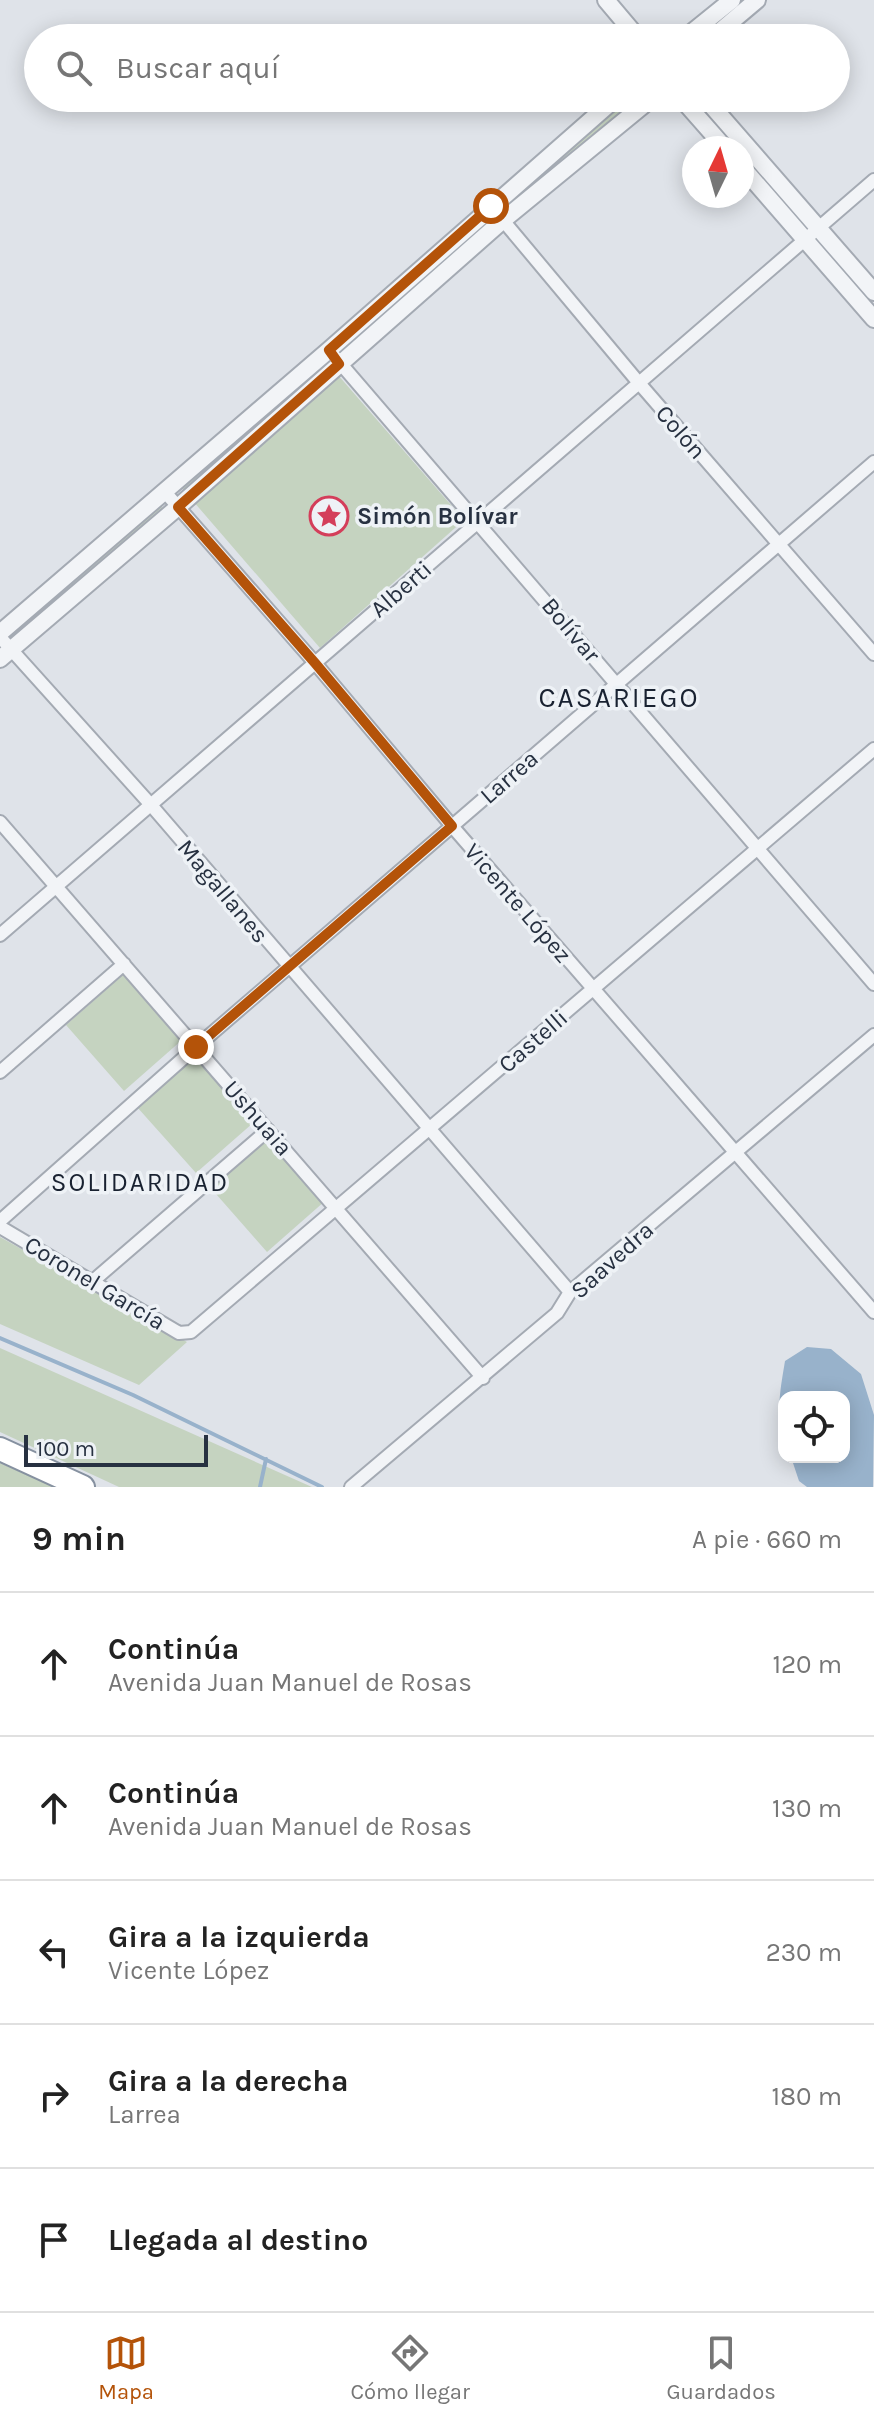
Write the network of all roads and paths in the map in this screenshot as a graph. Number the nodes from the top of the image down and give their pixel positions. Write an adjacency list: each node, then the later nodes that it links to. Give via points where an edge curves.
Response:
1 (606, 0): 4 (street)
2 (732, 0): 5 (street)
3 (757, 0): 6 (street)
4 (626, 24)
5 (702, 24)
6 (729, 24)
7 (600, 112): 14 (street)
8 (635, 112): 15 (street)
9 (693, 112): 11 (street)
10 (717, 112): 16 (street)
11 (714, 136)
12 (874, 180): 16 (street, Alberti)
13 (754, 181): 17 (street)
14 (491, 206): 15 (street, Colón); 20 (street)
15 (502, 221): 20 (street); 21 (street, Colón)
16 (819, 228): 17 (street, Alberti); 18 (street)
17 (805, 240): 19 (street); 21 (street, Alberti)
18 (874, 292)
19 (874, 319)
20 (334, 357): 23 (street); 24 (street); 25 (street, Bolívar)
21 (639, 383): 25 (street, Alberti); 26 (street, Colón)
22 (874, 462): 26 (street, Larrea)
23 (165, 492): 24 (street, Vicente López); 27 (street)
24 (178, 507): 27 (street); 29 (street, Vicente López)
25 (479, 522): 29 (street, Alberti); 30 (street, Bolívar)
26 (778, 545): 28 (street, Colón); 30 (street, Larrea)
27 (3, 644): 32 (street, Magallanes)
28 (874, 654)
29 (315, 663): 32 (street, Alberti); 34 (street, Vicente López)
30 (617, 684): 34 (street, Larrea); 35 (street, Bolívar)
31 (874, 749): 35 (street, Castelli)
32 (151, 805): 36 (street, Alberti); 39 (street, Magallanes)
33 (0, 822): 36 (street, Ushuaia)
34 (452, 826): 39 (street, Larrea); 41 (street, Vicente López)
35 (758, 849): 40 (street, Bolívar); 41 (street, Castelli)
36 (57, 887): 37 (street, Alberti); 38 (street, Ushuaia)
37 (0, 935)
38 (124, 964): 43 (street, Ushuaia); 44 (street)
39 (288, 967): 43 (street, Larrea); 45 (street, Magallanes)
40 (874, 984)
41 (594, 989): 45 (street, Castelli); 47 (street, Vicente López)
42 (874, 1035): 47 (street, Saavedra)
43 (196, 1047): 46 (street, Ushuaia); 49 (street, Larrea)
44 (0, 1072)
45 (431, 1128): 48 (street, Castelli); 52 (street, Magallanes)
46 (268, 1130): 48 (street, Ushuaia); 51 (street)
47 (737, 1153): 52 (street, Saavedra); 53 (street, Vicente López)
48 (337, 1208): 54 (street, Castelli); 55 (street, Ushuaia)
49 (0, 1221)
50 (0, 1227): 51 (street, Coronel García)
51 (93, 1281): 54 (street, Coronel García, via 179,1333)
52 (570, 1292): 55 (street, Saavedra, via 557,1313)
53 (874, 1312)
54 (191, 1332)
55 (483, 1378): 58 (street, Saavedra)
56 (0, 1449): 57 (highway)
57 (83, 1487)
58 (351, 1487)

